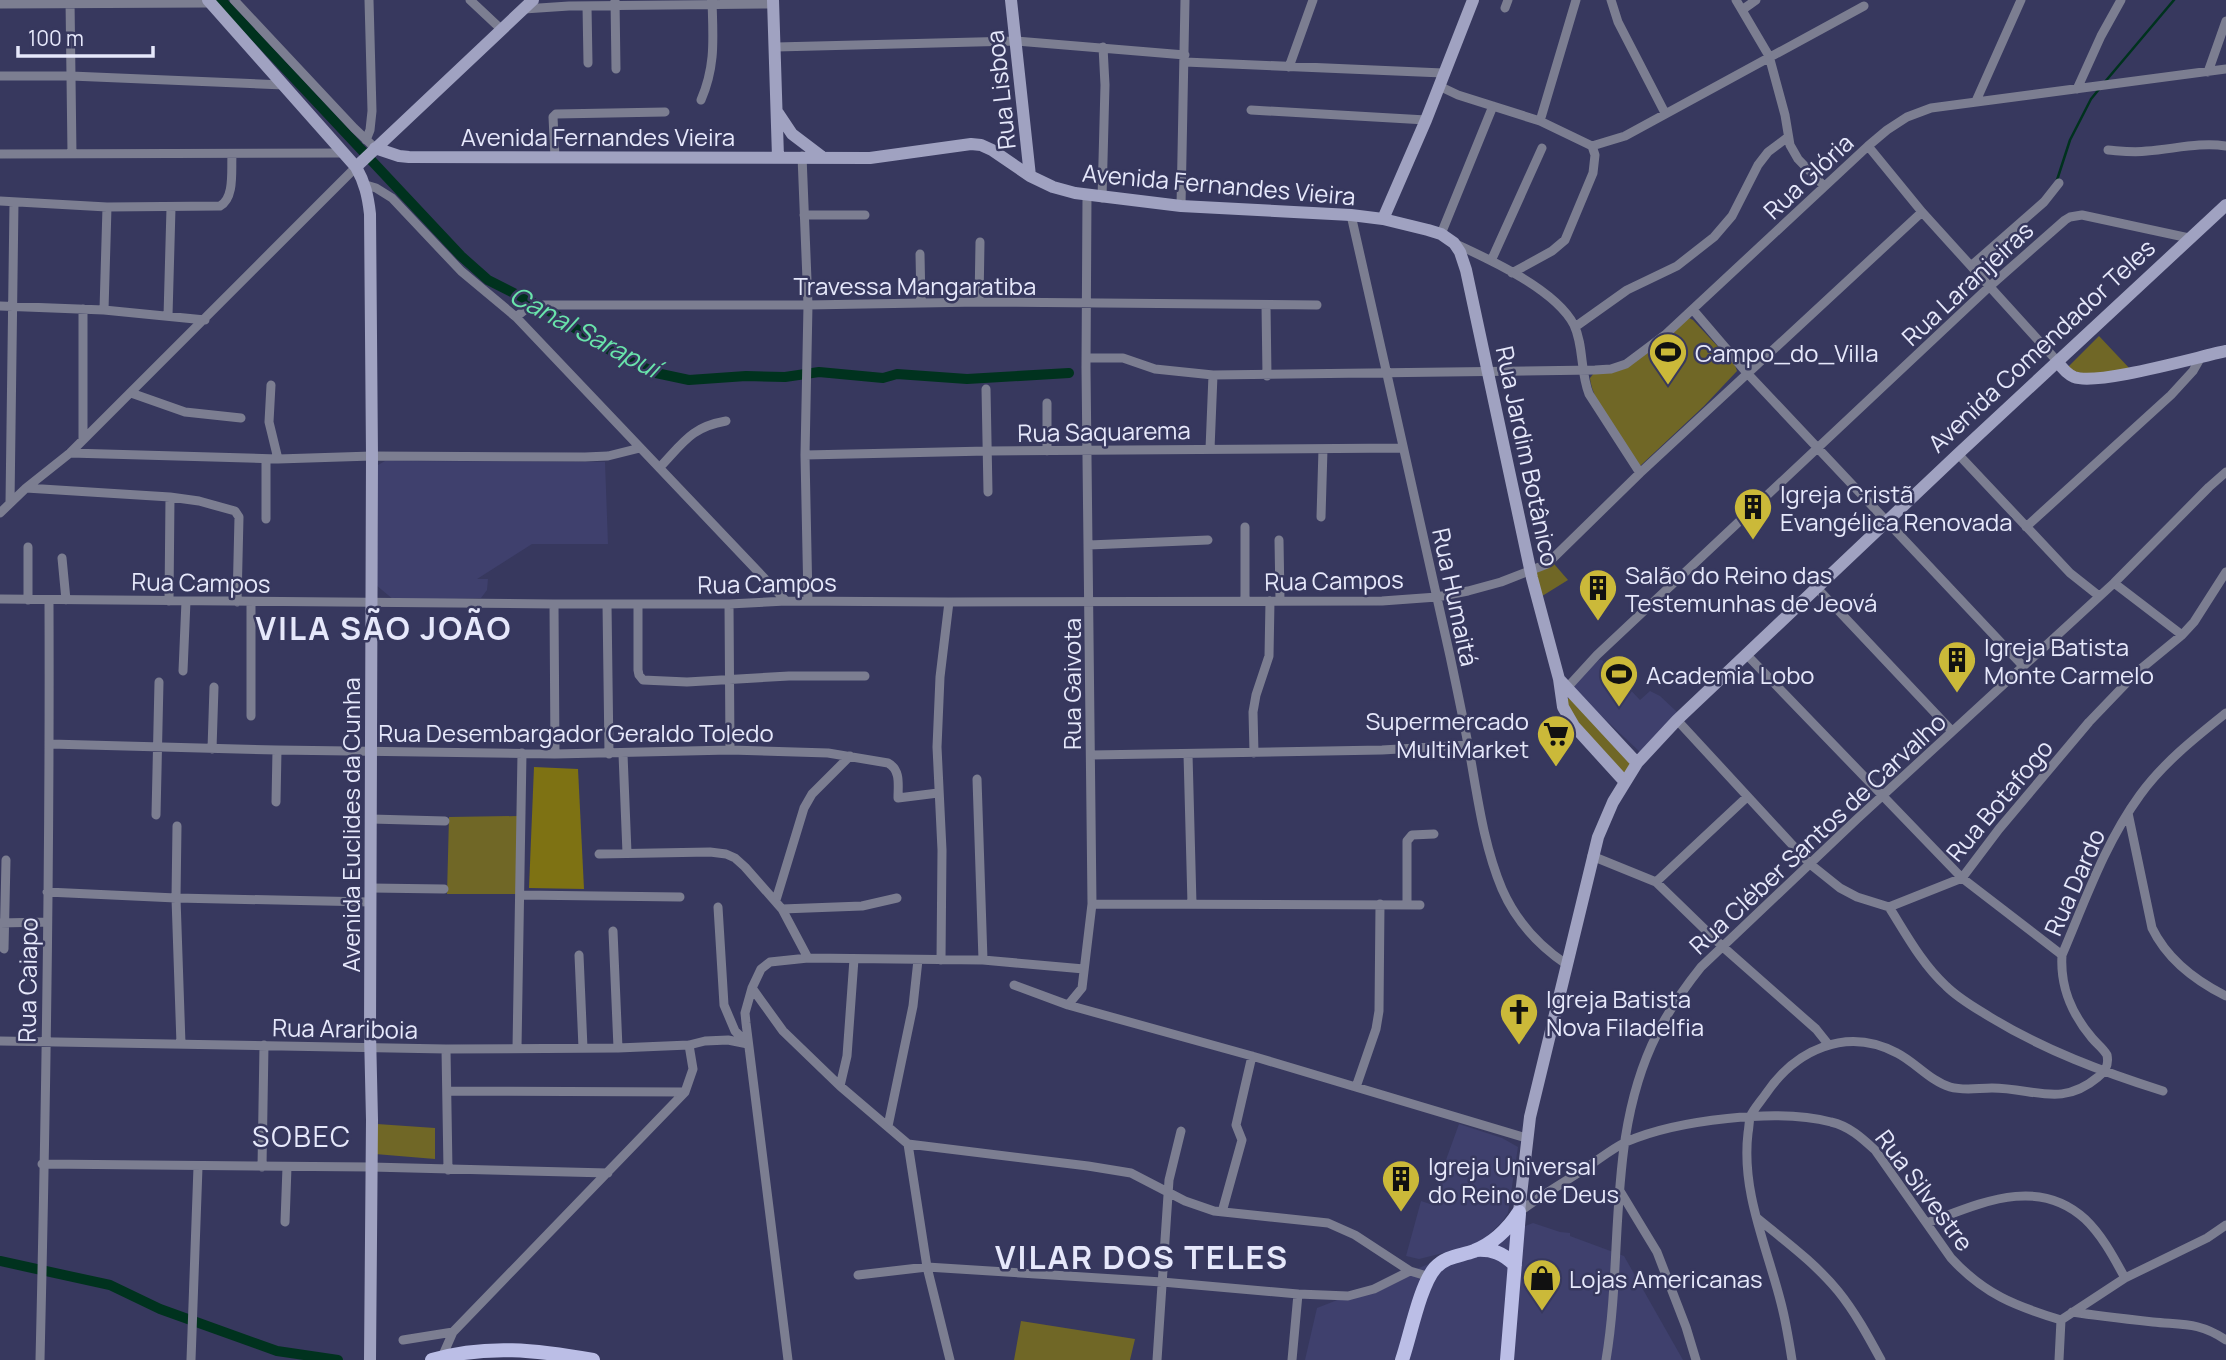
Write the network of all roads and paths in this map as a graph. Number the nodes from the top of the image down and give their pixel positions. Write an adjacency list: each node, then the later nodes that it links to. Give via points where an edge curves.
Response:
1 (234, 0): 59 (street)
2 (369, 0): 59 (street, via 372,111)
3 (470, 0): 25 (street)
4 (1011, 0): 26 (main road, Rua Lisboa)
5 (1185, 0): 30 (street)
6 (1314, 0): 32 (street)
7 (1474, 0): 38 (main road)
8 (1576, 0): 49 (street)
9 (1611, 0): 47 (street)
10 (1736, 0): 23 (street)
11 (1756, 0): 23 (street)
12 (2021, 0): 42 (street)
13 (2121, 0): 40 (street)
14 (70, 2): 15 (street); 19 (street); 37 (street)
15 (210, 2): 39 (main road, Avenida Euclides da Cunha)
16 (773, 2): 18 (street); 27 (main road)
17 (615, 3): 18 (street); 21 (street); 33 (street)
18 (712, 3): 41 (street, via 714,51)
19 (0, 4)
20 (528, 4): 21 (street); 25 (main road)
21 (587, 6): 31 (street)
22 (1864, 6): 29 (street)
23 (1742, 10): 29 (street)
24 (2226, 21): 35 (street)
25 (502, 30): 59 (main road, via 392,136)
26 (1016, 41): 27 (street); 28 (street); 65 (main road, Rua Lisboa)
27 (776, 47): 46 (main road)
28 (1103, 47): 30 (street); 70 (street)
29 (1769, 56): 47 (street); 50 (street)
30 (1185, 58): 32 (street); 74 (street)
31 (588, 63)
32 (1289, 67): 38 (street)
33 (616, 69)
34 (2226, 69): 35 (street, Rua Glória)
35 (2208, 72): 40 (street, Rua Glória)
36 (0, 76): 37 (street)
37 (71, 76): 39 (street); 58 (street)
38 (1441, 79): 43 (street, via 1458,95); 48 (main road)
39 (284, 85): 56 (main road, Avenida Euclides da Cunha)
40 (2077, 89): 42 (street, Rua Glória)
41 (701, 100)
42 (1976, 101): 52 (street, Rua Glória, via 1907,117)
43 (1493, 106): 49 (street); 82 (street)
44 (1251, 110): 48 (street)
45 (666, 112): 63 (street, via 556,114)
46 (777, 113): 62 (main road, via 792,134); 64 (main road)
47 (1665, 113): 51 (street, via 1625,136)
48 (1426, 120): 81 (main road)
49 (1540, 121): 51 (street)
50 (1788, 137): 68 (street, via 1793,152); 105 (street, via 1758,165 1732,216 1714,237 1677,266 1628,290)
51 (1592, 146): 89 (street, via 1592,173 1565,240)
52 (1868, 146): 68 (street, Rua Glória); 77 (street)
53 (2226, 146): 55 (street)
54 (1542, 148): 87 (street)
55 (2108, 150)
56 (345, 153): 59 (main road, Avenida Euclides da Cunha); 60 (street)
57 (0, 154): 58 (street)
58 (72, 154): 60 (street)
59 (366, 154): 63 (main road, Avenida Fernandes Vieira); 67 (main road, Avenida Euclides da Cunha); 104 (street)
60 (232, 155): 76 (street, via 229,197 224,204)
61 (802, 156): 62 (main road, Avenida Fernandes Vieira); 64 (main road, Avenida Fernandes Vieira); 78 (street)
62 (821, 156): 65 (main road, Avenida Fernandes Vieira, via 870,158 971,144 992,150)
63 (555, 157): 64 (main road, Avenida Fernandes Vieira)
64 (778, 157)
65 (1030, 176): 69 (main road, Avenida Fernandes Vieira)
66 (2059, 183): 88 (street, via 2044,202)
67 (366, 185): 103 (street, via 393,198 461,271); 134 (main road, Avenida Euclides da Cunha)
68 (1824, 186): 101 (street, Rua Glória)
69 (1087, 196): 70 (main road, Avenida Fernandes Vieira); 93 (street, Rua Gaivota)
70 (1102, 198): 74 (main road, Avenida Fernandes Vieira)
71 (0, 201): 72 (street)
72 (14, 202): 75 (street); 98 (street)
73 (2226, 205): 83 (main road, Avenida Comendador Teles)
74 (1181, 206): 80 (main road, Avenida Fernandes Vieira)
75 (107, 207): 76 (street); 100 (street)
76 (171, 208): 102 (street)
77 (1922, 212): 88 (street); 113 (street, Rua Campos)
78 (804, 215): 79 (street); 94 (street)
79 (865, 215)
80 (1351, 215): 81 (main road, Avenida Fernandes Vieira); 112 (street, Rua Humaitá)
81 (1383, 219): 82 (main road, Avenida Fernandes Vieira)
82 (1441, 234): 85 (main road, Avenida Fernandes Vieira)
83 (2189, 238): 90 (street, Rua Laranjeiras, via 2075,216); 108 (main road, Avenida Comendador Teles)
84 (980, 242): 91 (street)
85 (1454, 243): 87 (street); 111 (main road, Rua Jardim Botânico, via 1466,270)
86 (920, 254): 92 (street)
87 (1491, 261): 89 (street)
88 (1968, 262): 90 (street)
89 (1512, 273): 105 (street, via 1548,296)
90 (1990, 286): 108 (street); 127 (street, Rua Laranjeiras)
91 (979, 302): 92 (street, Travessa Mangaratiba); 93 (street, Travessa Mangaratiba)
92 (921, 303): 94 (street, Travessa Mangaratiba)
93 (1087, 303): 95 (street, Travessa Mangaratiba); 109 (street, Rua Gaivota)
94 (808, 305): 103 (street, Travessa Mangaratiba, via 544,305); 133 (street)
95 (1266, 305): 96 (street, Travessa Mangaratiba); 115 (street)
96 (1317, 305)
97 (0, 306): 98 (street)
98 (12, 306): 99 (street); 143 (street)
99 (83, 309): 100 (street); 122 (street)
100 (104, 310): 102 (street)
101 (1694, 310): 110 (street, Rua Glória, via 1626,364); 113 (street)
102 (168, 316): 104 (street)
103 (516, 317): 123 (street)
104 (205, 320): 118 (street)
105 (1575, 327): 110 (street)
106 (2226, 351): 107 (main road)
107 (2201, 357): 108 (main road, via 2082,379); 149 (street, via 2171,396)
108 (2058, 362): 132 (main road, Avenida Comendador Teles)
109 (1086, 363): 114 (street, via 1122,358 1155,369); 130 (street, Rua Gaivota)
110 (1584, 370): 111 (street); 139 (street, via 1592,401)
111 (1488, 371): 112 (street); 155 (main road, Rua Jardim Botânico)
112 (1387, 372): 115 (street); 124 (street, Rua Humaitá)
113 (1747, 373): 127 (street); 139 (street, Rua Campos)
114 (1213, 375): 115 (street); 125 (street)
115 (1267, 376)
116 (271, 385): 136 (street, via 269,422)
117 (986, 389): 128 (street)
118 (131, 393): 120 (street, via 186,412); 122 (street)
119 (1047, 403): 129 (street)
120 (241, 418)
121 (726, 421): 137 (street, via 696,430)
122 (82, 440): 131 (street)
123 (640, 448): 134 (street, via 585,457); 137 (street)
124 (1403, 448): 126 (street, Rua Saquarema); 160 (street, Rua Humaitá)
125 (1210, 449): 126 (street, Rua Saquarema); 130 (street, Rua Saquarema)
126 (1323, 449): 145 (street)
127 (1818, 449): 147 (street); 188 (street, Rua Laranjeiras)
128 (988, 451): 129 (street, Rua Saquarema); 133 (street, Rua Saquarema); 141 (street)
129 (1048, 451): 130 (street, Rua Saquarema)
130 (1087, 451): 152 (street, Rua Gaivota)
131 (70, 453): 135 (street); 140 (street)
132 (1958, 454): 147 (main road, Avenida Comendador Teles); 149 (street)
133 (805, 455): 169 (street)
134 (372, 456): 136 (street); 174 (main road, Avenida Euclides da Cunha)
135 (267, 459): 136 (street); 146 (street)
136 (278, 459)
137 (660, 467): 168 (street)
138 (2226, 472): 157 (street, Rua Cléber Santos de Carvalho)
139 (1640, 473): 155 (street, Rua Campos, via 1547,564)
140 (26, 488): 142 (street); 143 (street)
141 (988, 492)
142 (170, 497): 166 (street); 172 (street, via 237,512)
143 (10, 503): 144 (street)
144 (0, 513)
145 (1321, 517)
146 (266, 519)
147 (1888, 521): 158 (main road, Avenida Comendador Teles); 182 (street)
148 (1245, 527): 165 (street)
149 (2026, 527): 159 (street)
150 (1208, 540): 152 (street)
151 (1279, 540): 171 (street)
152 (1089, 545): 170 (street, Rua Gaivota)
153 (28, 547): 162 (street)
154 (62, 558): 164 (street)
155 (1531, 571): 160 (street, Rua Campos); 188 (main road, Rua Jardim Botânico)
156 (2226, 572): 180 (street, Rua Botafogo)
157 (2114, 583): 159 (street, Rua Cléber Santos de Carvalho); 180 (street)
158 (1816, 588): 181 (main road, Avenida Comendador Teles); 192 (street)
159 (2099, 596): 182 (street, Rua Cléber Santos de Carvalho)
160 (1437, 597): 171 (street, Rua Campos); 194 (street, Rua Humaitá)
161 (0, 599): 162 (street, Rua Campos)
162 (28, 600): 163 (street, Rua Campos)
163 (49, 600): 164 (street, Rua Campos); 193 (street, Rua Caiapo)
164 (66, 600): 166 (street, Rua Campos)
165 (1245, 600): 170 (street, Rua Campos); 171 (street, Rua Campos)
166 (169, 601): 167 (street, Rua Campos)
167 (186, 601): 172 (street, Rua Campos); 183 (street)
168 (786, 601): 169 (street, Rua Campos); 179 (street, Rua Campos)
169 (808, 601): 175 (street, Rua Campos)
170 (1090, 601): 175 (street, Rua Campos); 206 (street, Rua Gaivota)
171 (1275, 601): 201 (street, via 1269,656 1253,712)
172 (237, 602): 173 (street, Rua Campos)
173 (251, 602): 174 (street, Rua Campos); 190 (street)
174 (371, 603): 176 (street, Rua Campos); 199 (main road, Avenida Euclides da Cunha)
175 (949, 603): 211 (street, via 938,711)
176 (554, 604): 177 (street, Rua Campos); 202 (street)
177 (607, 604): 178 (street, Rua Campos); 203 (street)
178 (638, 604): 179 (street, Rua Campos); 185 (street, via 638,670 643,680)
179 (729, 604): 185 (street)
180 (2182, 635): 226 (street, Rua Botafogo, via 2108,701)
181 (1746, 654): 191 (main road, Avenida Comendador Teles); 212 (street)
182 (2023, 666): 192 (street, Rua Cléber Santos de Carvalho)
183 (183, 671)
184 (865, 676): 185 (street)
185 (729, 680): 198 (street)
186 (159, 682): 195 (street)
187 (214, 687): 196 (street)
188 (1562, 687): 208 (main road, Rua Jardim Botânico); 210 (main road, Rua Jardim Botânico, via 1563,708 1574,726)
189 (2226, 713): 215 (street, Rua Dardo, via 2160,772)
190 (251, 716)
191 (1677, 720): 208 (main road, Avenida Comendador Teles); 213 (street)
192 (1952, 731): 212 (street, Rua Cléber Santos de Carvalho)
193 (50, 744): 195 (street, Rua Desembargador Geraldo Toledo); 230 (street, Rua Caiapo)
194 (1468, 745): 201 (street); 257 (street, Rua Humaitá, via 1482,820 1502,888 1520,922)
195 (157, 747): 196 (street, Rua Desembargador Geraldo Toledo); 216 (street)
196 (212, 749): 197 (street, Rua Desembargador Geraldo Toledo)
197 (277, 750): 199 (street, Rua Desembargador Geraldo Toledo); 214 (street)
198 (730, 750): 204 (street, Rua Desembargador Geraldo Toledo); 207 (street, Rua Desembargador Geraldo Toledo)
199 (371, 752): 200 (street, Rua Desembargador Geraldo Toledo); 217 (main road, Avenida Euclides da Cunha)
200 (522, 753): 202 (street, Rua Desembargador Geraldo Toledo); 231 (street)
201 (1254, 753): 205 (street)
202 (555, 754): 203 (street, Rua Desembargador Geraldo Toledo)
203 (609, 754): 204 (street, Rua Desembargador Geraldo Toledo)
204 (623, 754): 221 (street)
205 (1188, 754): 206 (street); 238 (street)
206 (1091, 755): 237 (street, Rua Gaivota)
207 (850, 756): 211 (street, Rua Desembargador Geraldo Toledo, via 895,767 898,799); 235 (street, via 804,808)
208 (1637, 762): 210 (main road, Avenida Comendador Teles)
209 (977, 779): 256 (street)
210 (1624, 781): 223 (main road, Avenida Comendador Teles)
211 (938, 793): 255 (street)
212 (1883, 796): 225 (street, Rua Cléber Santos de Carvalho); 226 (street)
213 (1747, 797): 225 (street); 227 (street)
214 (276, 802)
215 (2128, 813): 251 (street, Rua Dardo); 261 (street, via 2158,940 2183,968)
216 (156, 815)
217 (371, 819): 218 (street); 228 (main road, Avenida Euclides da Cunha)
218 (445, 821)
219 (177, 826): 233 (street)
220 (1434, 834): 240 (street, via 1412,835 1407,841)
221 (627, 853): 222 (street); 235 (street, via 726,854)
222 (599, 854)
223 (1592, 856): 227 (street); 257 (main road, Avenida Comendador Teles)
224 (6, 860): 246 (street)
225 (1810, 864): 242 (street, via 1840,888); 248 (street, Rua Cléber Santos de Carvalho)
226 (1962, 878): 242 (street, Rua Botafogo); 251 (street)
227 (1656, 882): 248 (street)
228 (371, 888): 229 (street); 236 (main road, Avenida Euclides da Cunha)
229 (444, 889)
230 (47, 892): 233 (street); 245 (street, Rua Caiapo)
231 (520, 895): 232 (street); 271 (street)
232 (680, 897)
233 (176, 898): 236 (street); 265 (street)
234 (897, 898): 244 (street, via 862,906)
235 (776, 900): 244 (street)
236 (370, 902): 270 (main road, Avenida Euclides da Cunha)
237 (1091, 904): 238 (street); 258 (street, Rua Gaivota)
238 (1192, 904): 239 (street)
239 (1380, 904): 240 (street); 278 (street, via 1379,1011)
240 (1406, 905): 241 (street)
241 (1420, 905)
242 (1889, 907): 276 (street, via 1928,965 1962,1001 2037,1044)
243 (718, 908): 266 (street, via 724,1005 735,1031)
244 (782, 909): 252 (street)
245 (46, 922): 246 (street); 264 (street, Rua Caiapo)
246 (2, 923): 249 (street)
247 (613, 931): 273 (street)
248 (1723, 947): 267 (street); 286 (street, Rua Cléber Santos de Carvalho, via 1701,967 1657,1033)
249 (4, 949)
250 (579, 955): 272 (street)
251 (2062, 955): 276 (street, Rua Dardo, via 2068,1000 2107,1055)
252 (808, 958): 253 (street); 260 (street, via 767,963)
253 (854, 959): 254 (street); 277 (street, via 847,1056)
254 (918, 960): 255 (street); 283 (street)
255 (941, 960): 256 (street)
256 (983, 960): 258 (street)
257 (1566, 964): 285 (main road, Avenida Comendador Teles)
258 (1084, 969): 262 (street, Rua Gaivota, via 1082,988)
259 (1014, 985): 262 (street)
260 (752, 988): 266 (street, via 745,1013); 277 (street, via 783,1031)
261 (2226, 996)
262 (1068, 1005): 275 (street)
263 (0, 1041): 264 (street, Rua Arariboia)
264 (46, 1042): 265 (street, Rua Arariboia); 288 (street, Rua Caiapo)
265 (181, 1044): 268 (street, Rua Arariboia)
266 (748, 1044): 269 (street, Rua Arariboia, via 728,1040); 322 (street)
267 (1828, 1044): 276 (street, via 1855,1040 1883,1047 1936,1080 1961,1089 2066,1094 2088,1086); 282 (street, via 1788,1069)
268 (264, 1045): 270 (street, Rua Arariboia); 290 (street)
269 (689, 1045): 273 (street, Rua Arariboia); 281 (street, via 693,1069)
270 (370, 1047): 274 (street, Rua Arariboia); 292 (main road, Avenida Euclides da Cunha)
271 (517, 1048): 272 (street, Rua Arariboia); 274 (street, Rua Arariboia)
272 (583, 1048): 273 (street, Rua Arariboia)
273 (618, 1048)
274 (446, 1049): 279 (street)
275 (1252, 1056): 278 (street); 297 (street, via 1236,1125 1242,1140)
276 (2104, 1072): 280 (street)
277 (840, 1086): 283 (street)
278 (1356, 1087): 285 (street)
279 (447, 1091): 281 (street); 293 (street)
280 (2163, 1091)
281 (685, 1092): 294 (street)
282 (1750, 1117): 286 (street, Rua Silvestre, via 1671,1129); 299 (street, via 1747,1173); 301 (street, Rua Silvestre, via 1812,1118 1848,1128 1875,1150)
283 (888, 1126): 287 (street)
284 (1181, 1131): 296 (street)
285 (1526, 1139): 298 (main road, Avenida Comendador Teles)
286 (1624, 1143): 295 (street, Rua Cléber Santos de Carvalho); 298 (street, Rua Silvestre)
287 (908, 1144): 296 (street, via 1130,1173); 305 (street)
288 (43, 1164): 289 (street); 318 (street, Rua Caiapo)
289 (198, 1167): 290 (street); 319 (street)
290 (262, 1167): 291 (street)
291 (287, 1167): 292 (street); 300 (street)
292 (371, 1167): 293 (street); 320 (main road, Avenida Euclides da Cunha)
293 (447, 1170): 294 (street)
294 (608, 1173): 314 (street)
295 (1620, 1191): 328 (street, Rua Cléber Santos de Carvalho); 329 (street, via 1657,1252)
296 (1170, 1194): 297 (street); 310 (street)
297 (1222, 1212): 306 (street, via 1328,1223)
298 (1519, 1212): 303 (main road, via 1507,1229); 304 (main road, Avenida Comendador Teles)
299 (1755, 1217): 330 (street, via 1781,1301); 331 (street, via 1837,1289)
300 (285, 1222)
301 (1927, 1223): 309 (street, via 1974,1206 2035,1194 2055,1200 2087,1221); 313 (street, Rua Silvestre, via 1951,1258 1982,1287 2026,1310)
302 (2226, 1225): 309 (street)
303 (1476, 1250): 304 (main road, via 1502,1254); 308 (main road, via 1446,1259)
304 (1515, 1265): 327 (main road, Avenida Comendador Teles)
305 (927, 1267): 307 (street); 310 (street); 323 (street)
306 (1410, 1271): 308 (street); 311 (street, via 1348,1296)
307 (858, 1275)
308 (1430, 1277): 326 (main road)
309 (2125, 1278): 312 (street)
310 (1162, 1282): 311 (street); 324 (street)
311 (1298, 1294): 325 (street)
312 (2072, 1312): 313 (street); 316 (street, via 2189,1323)
313 (2061, 1320): 332 (street)
314 (453, 1332): 315 (street); 317 (street)
315 (403, 1340)
316 (2226, 1340)
317 (437, 1359): 321 (main road, via 514,1349)
318 (40, 1360)
319 (191, 1360)
320 (370, 1360)
321 (593, 1360)
322 (788, 1360)
323 (950, 1360)
324 (1157, 1360)
325 (1292, 1360)
326 (1402, 1360)
327 (1507, 1360)
328 (1606, 1360)
329 (1696, 1360)
330 (1792, 1360)
331 (1881, 1360)
332 (2059, 1360)

